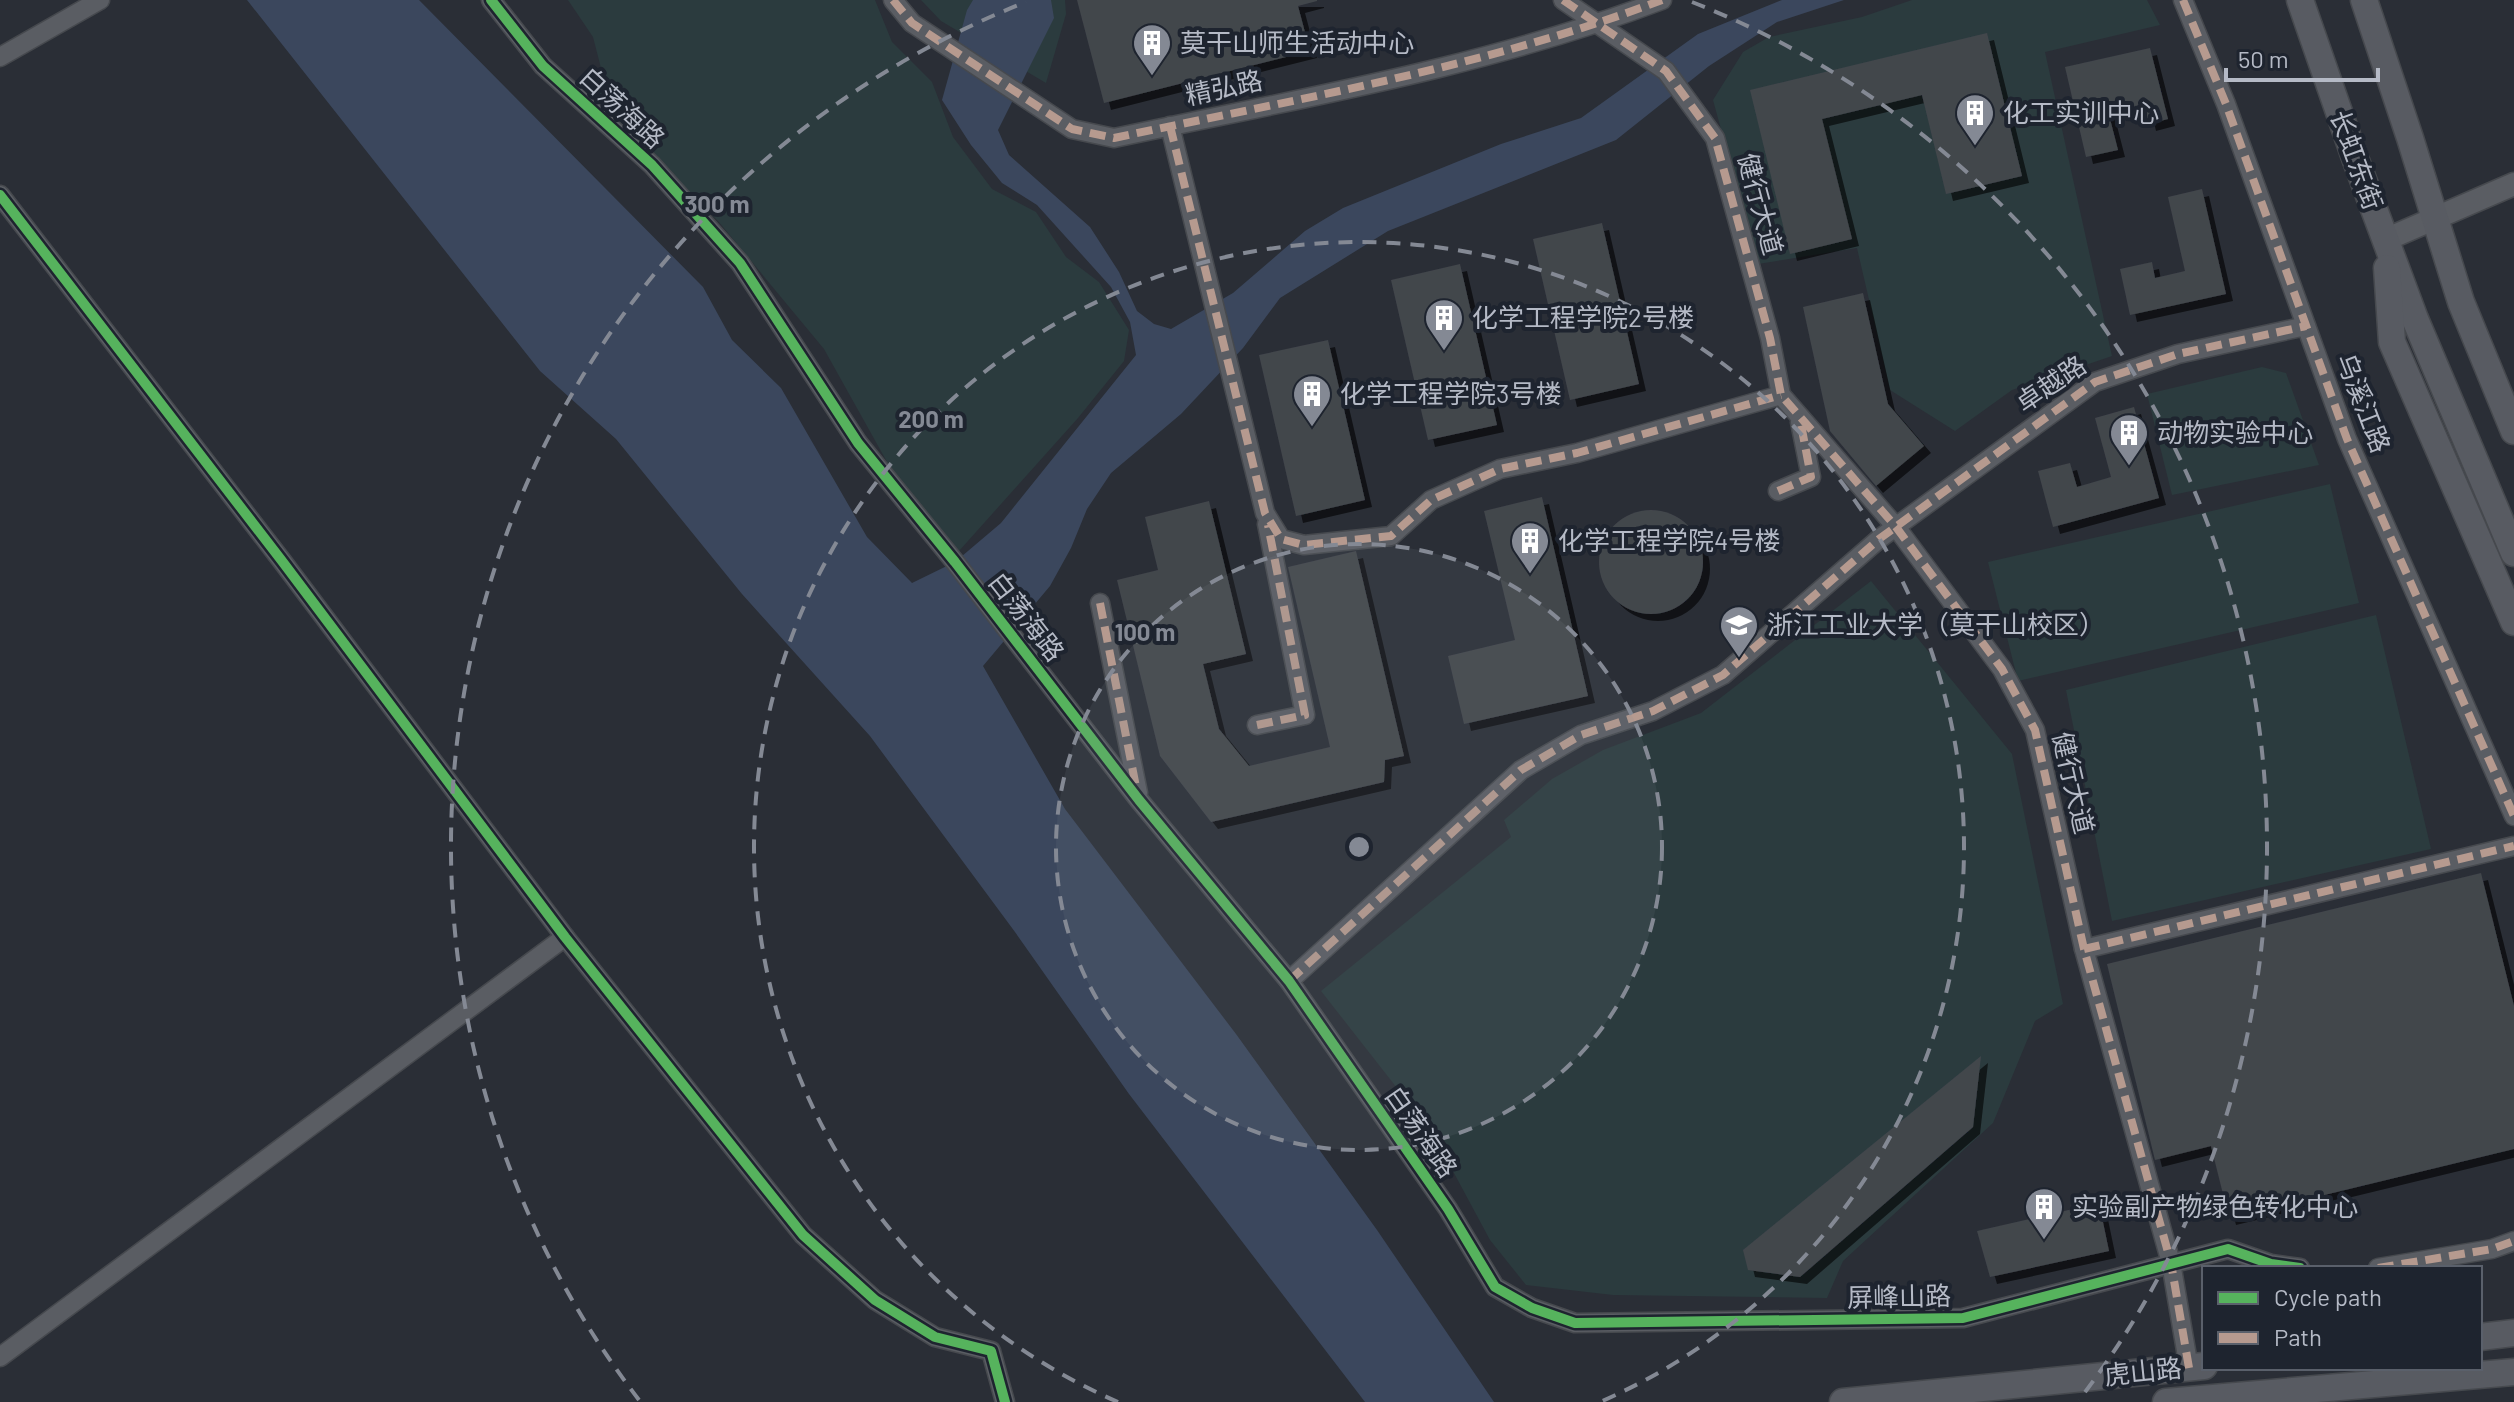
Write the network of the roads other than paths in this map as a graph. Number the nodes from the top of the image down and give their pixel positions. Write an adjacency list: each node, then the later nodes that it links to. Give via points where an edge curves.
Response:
1 (100, 0): 10 (street)
2 (491, 0): 28 (street, 白荡海路, via 543,66 652,165 740,263 858,443)
3 (893, 0): 11 (street, 精弘路, via 912,23 1072,129 1114,138)
4 (1563, 0): 9 (street)
5 (1662, 0): 9 (street, 精弘路)
6 (2183, 0): 16 (street, 乌溪江路)
7 (2300, 0): 15 (main road, 长虹东街)
8 (2364, 0): 14 (main road)
9 (1599, 24): 11 (street, 精弘路, via 1473,60); 18 (street, 健行大道, via 1666,71 1715,138)
10 (0, 57)
11 (1170, 126): 22 (street)
12 (2514, 184): 14 (street)
13 (0, 195): 31 (street)
14 (2435, 217): 15 (street); 17 (main road); 20 (main road, via 2461,302)
15 (2385, 240): 24 (main road, 长虹东街); 26 (main road, via 2392,342)
16 (2306, 326): 23 (street, 卓越路, via 2178,354 2095,382); 29 (street, 乌溪江路, via 2347,439)
17 (2514, 382)
18 (1781, 395): 19 (street, 健行大道); 22 (street, via 1577,453 1500,469 1431,500 1391,536 1304,545 1281,539)
19 (1800, 419): 21 (street, via 1811,477); 23 (street, 健行大道)
20 (2514, 431)
21 (1778, 491)
22 (1265, 513): 27 (street, via 1305,715)
23 (1896, 527): 32 (street, 健行大道, via 2002,669 2035,730); 33 (street, 卓越路, via 1723,675 1653,711 1581,735 1521,770)
24 (2514, 553)
25 (1100, 603): 28 (street)
26 (2514, 622)
27 (1257, 725)
28 (1139, 800): 33 (street, 白荡海路)
29 (2514, 816)
30 (2514, 846): 32 (street)
31 (565, 937): 41 (street); 44 (street, via 803,1235 899,1315 935,1337 991,1351)
32 (2084, 949): 35 (street, 健行大道)
33 (1289, 981): 38 (street, 白荡海路, via 1448,1209)
34 (2514, 1241): 37 (street)
35 (2171, 1263): 36 (street, 屏峰山路, via 2228,1249); 38 (street, 屏峰山路, via 1963,1318 1575,1323); 42 (street, 健行大道)
36 (2286, 1266)
37 (2390, 1266)
38 (1495, 1287)
39 (2514, 1333): 40 (main road)
40 (2482, 1337)
41 (0, 1357)
42 (2196, 1367): 45 (main road, 虎山路)
43 (2514, 1372): 46 (main road, 虎山路)
44 (1005, 1402)
45 (1843, 1402)
46 (2166, 1402)

